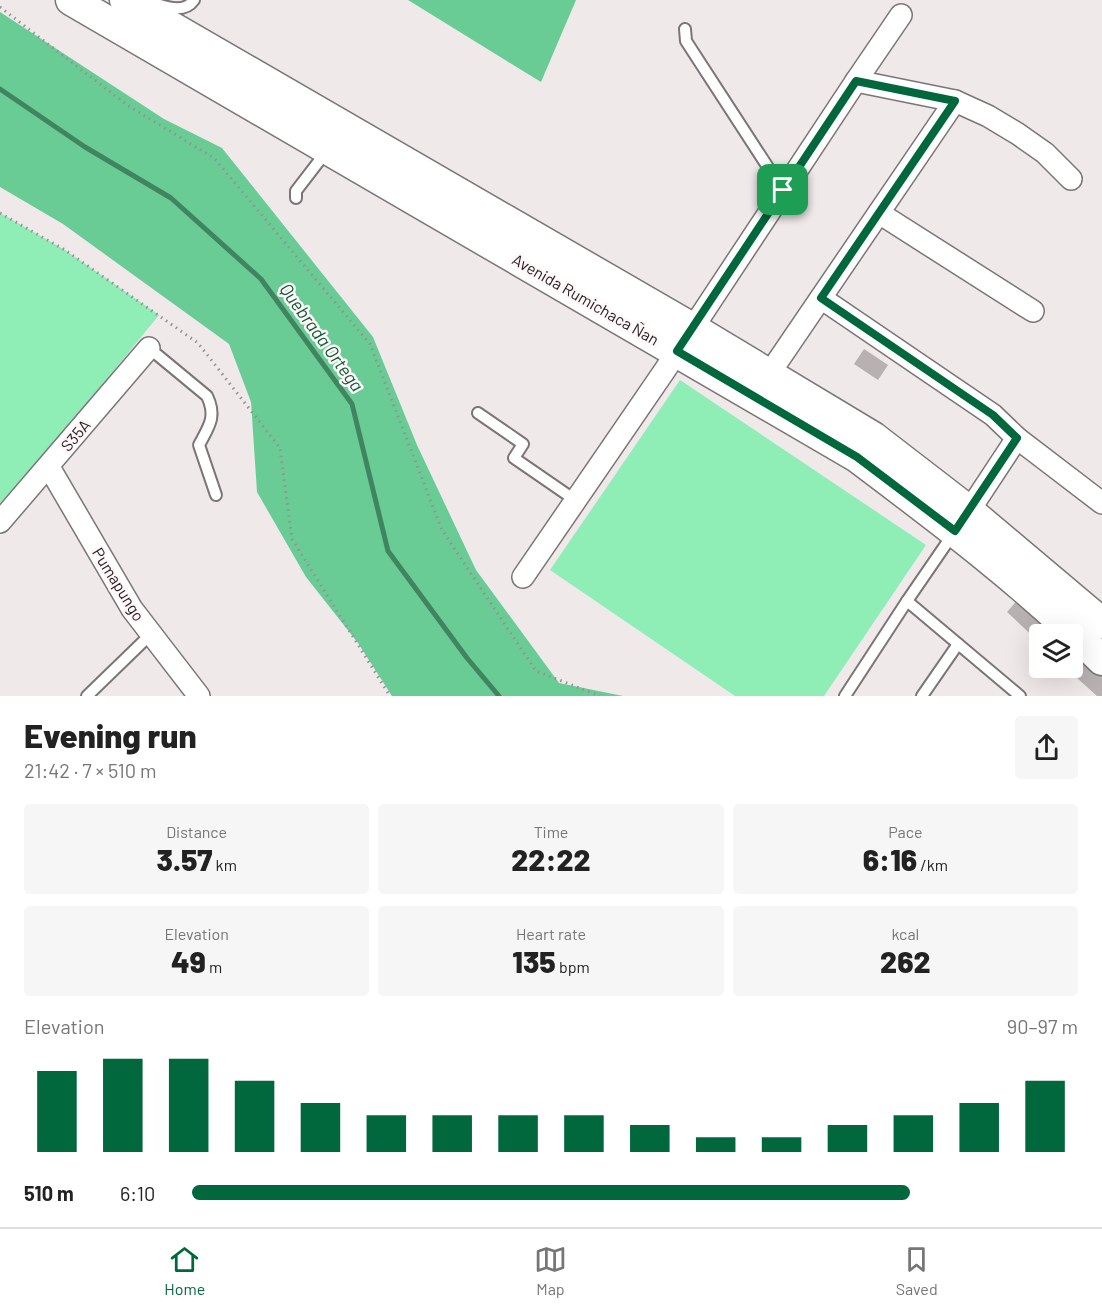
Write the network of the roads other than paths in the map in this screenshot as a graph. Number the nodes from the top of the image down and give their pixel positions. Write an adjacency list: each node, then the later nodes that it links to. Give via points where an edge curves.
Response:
1 (125, 0): 16 (main road, Avenida Rumichaca Ñan)
2 (138, 0): 3 (lane, via 179,9)
3 (194, 0)
4 (87, 4): 9 (main road, Avenida Rumichaca Ñan)
5 (901, 15): 7 (street)
6 (685, 29): 11 (lane, via 686,41)
7 (856, 81): 8 (street); 11 (street)
8 (955, 101): 10 (street, via 1027,140); 13 (street)
9 (328, 149): 12 (lane, via 296,191); 16 (main road, Avenida Rumichaca Ñan)
10 (1071, 179)
11 (779, 184): 16 (street)
12 (296, 198)
13 (879, 213): 14 (street); 15 (street)
14 (821, 298): 18 (street); 20 (street, via 993,415)
15 (1033, 311)
16 (685, 339): 18 (main road, Avenida Rumichaca Ñan); 23 (street); 25 (main road, Avenida Rumichaca Ñan, via 857,457)
17 (149, 348): 21 (street, S35A); 22 (lane, via 207,396 212,420 199,445)
18 (769, 374): 25 (main road, Avenida Rumichaca Ñan, via 873,436)
19 (478, 413): 23 (lane, via 523,444 514,458)
20 (1017, 438): 24 (street); 25 (street)
21 (49, 467): 26 (street, S35A); 30 (street, Pumapungo)
22 (216, 495)
23 (575, 500): 27 (street)
24 (1102, 503)
25 (962, 521): 28 (lane); 29 (main road, Avenida Rumichaca Ñan); 32 (main road, Avenida Rumichaca Ñan)
26 (0, 522)
27 (523, 577)
28 (907, 601): 31 (lane); 35 (lane)
29 (1102, 623)
30 (150, 634): 33 (lane); 34 (street, Pumapungo)
31 (958, 644): 36 (lane); 37 (lane)
32 (1102, 660)
33 (87, 696)
34 (199, 696)
35 (844, 696)
36 (921, 696)
37 (1020, 696)

